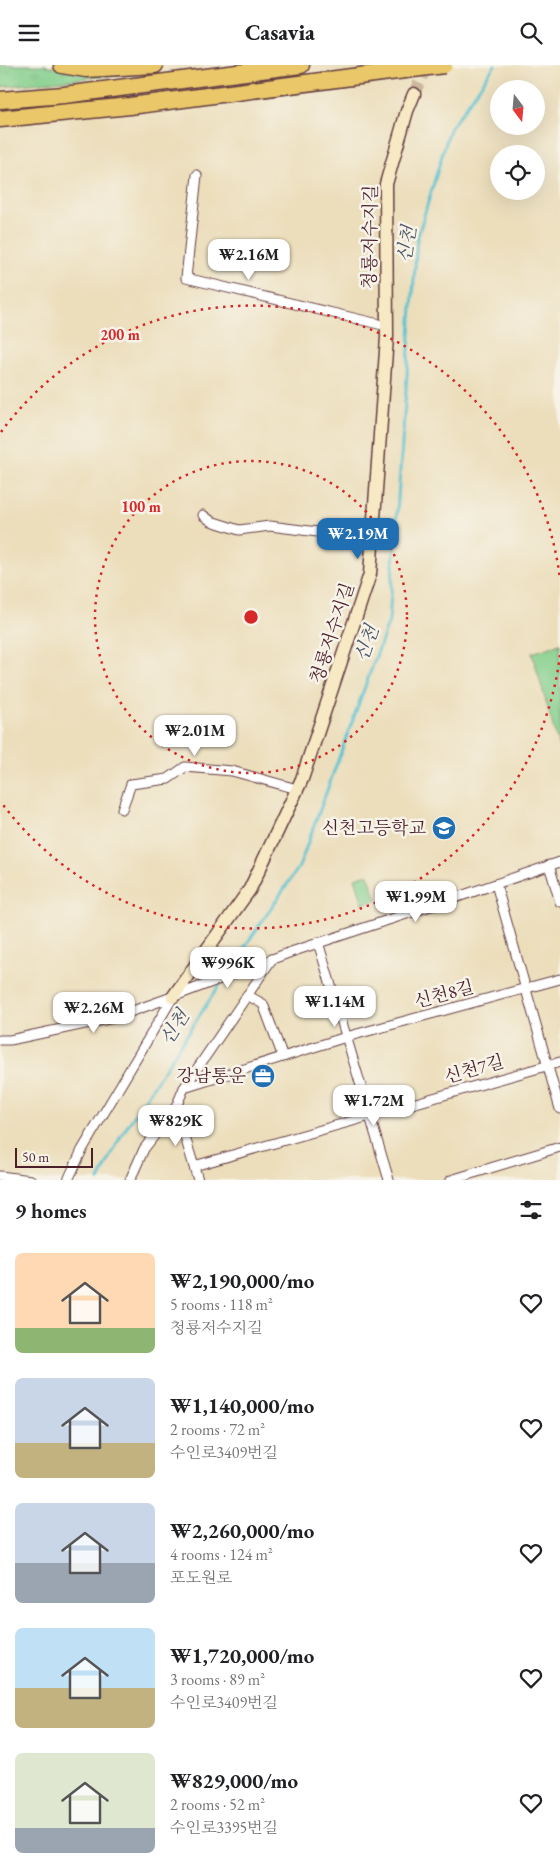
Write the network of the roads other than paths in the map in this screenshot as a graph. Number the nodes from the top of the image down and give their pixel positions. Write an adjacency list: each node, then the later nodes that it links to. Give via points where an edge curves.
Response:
1 (62, 65): 2 (highway, via 86,69)
2 (155, 65)
3 (301, 65): 6 (highway)
4 (444, 65): 7 (highway, bridge, via 130,106)
5 (414, 94): 9 (street, 청룡저수지길, via 386,184)
6 (0, 100)
7 (0, 119)
8 (197, 175): 9 (street, via 186,278)
9 (387, 326): 11 (street, 청룡저수지길)
10 (202, 515): 11 (street, via 239,530 270,526)
11 (373, 539): 12 (street, 청룡저수지길, via 370,574)
12 (297, 789): 13 (street, via 232,771 185,767 168,779 131,784); 22 (street, 청룡저수지길, via 250,889)
13 (122, 809)
14 (560, 862): 15 (street)
15 (549, 865): 16 (street); 17 (street)
16 (496, 884): 18 (street); 21 (street)
17 (560, 902)
18 (318, 943): 19 (street); 24 (street)
19 (268, 960): 22 (street); 23 (street)
20 (560, 979): 21 (street, 신천8길)
21 (526, 989): 24 (street, 신천8길); 28 (street)
22 (178, 995): 25 (street, via 113,1017 10,1040); 37 (street, via 82,1150)
23 (247, 995): 26 (street, via 263,1004); 29 (street)
24 (346, 1037): 26 (street, 신천8길); 32 (street)
25 (0, 1039)
26 (283, 1057): 29 (street, 신천8길)
27 (560, 1062): 28 (street, 신천7길)
28 (547, 1065): 31 (street); 32 (street, 신천7길)
29 (184, 1089): 30 (street)
30 (176, 1107): 34 (street); 38 (street, via 144,1149)
31 (560, 1109)
32 (370, 1116): 34 (street, 신천7길); 40 (street)
33 (560, 1147): 41 (street)
34 (194, 1166): 39 (street)
35 (0, 1176): 36 (street)
36 (31, 1180)
37 (68, 1180)
38 (130, 1180)
39 (198, 1180)
40 (390, 1180)
41 (451, 1180)

